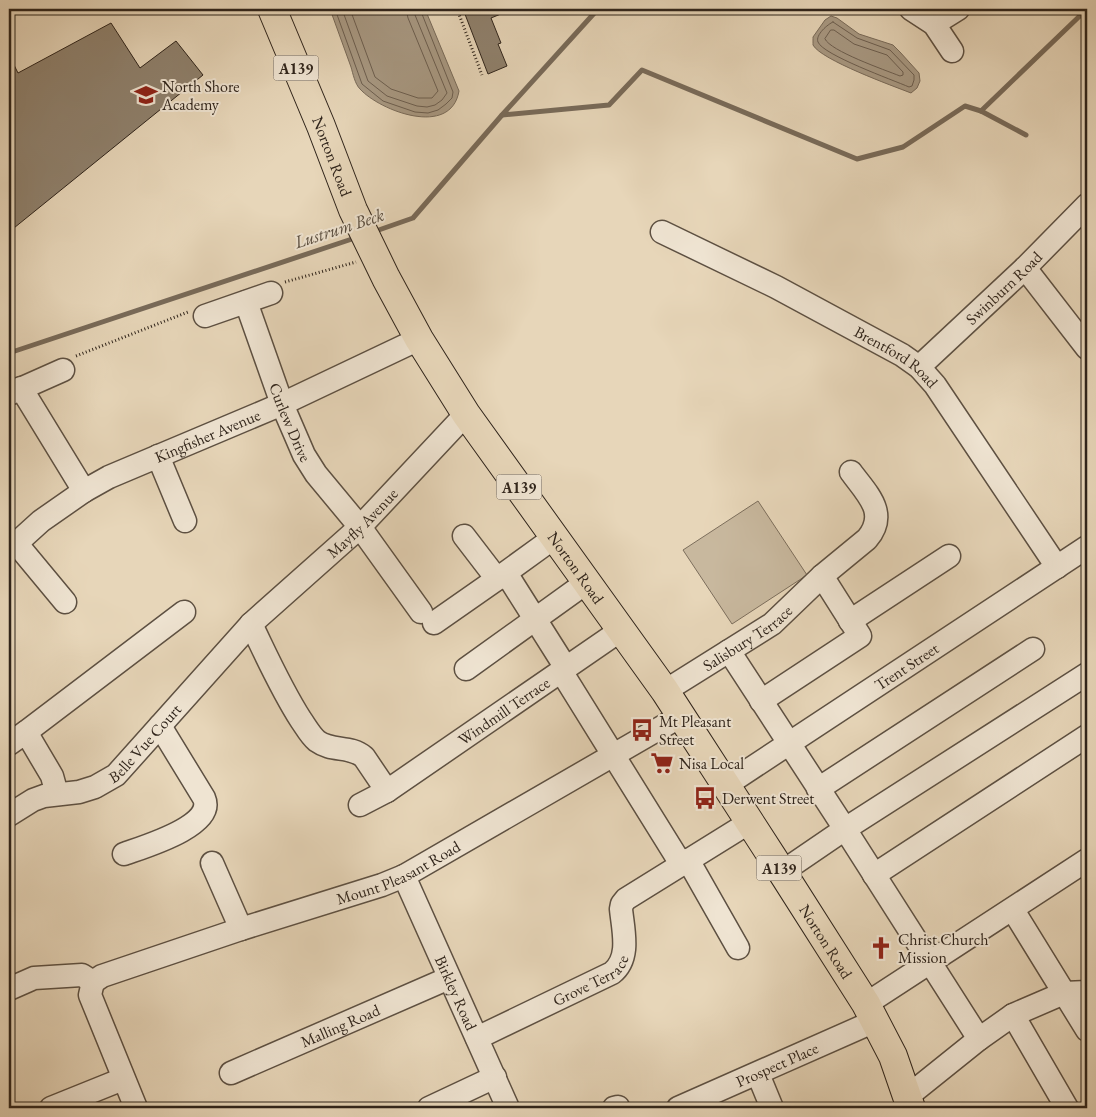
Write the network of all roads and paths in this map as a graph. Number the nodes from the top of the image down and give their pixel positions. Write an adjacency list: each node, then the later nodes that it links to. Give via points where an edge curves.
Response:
1 (272, 9): 14 (main road, Norton Road / A139, via 353,210)
2 (457, 9): 7 (path)
3 (910, 9): 5 (street)
4 (958, 9): 5 (street)
5 (934, 24): 6 (street)
6 (952, 51)
7 (482, 75)
8 (1087, 205): 10 (street, Swinburn Road)
9 (661, 234): 16 (street, Brentford Road, via 776,287)
10 (1025, 268): 15 (street); 16 (street, Swinburn Road)
11 (271, 293): 12 (street)
12 (246, 302): 13 (street); 19 (street, Curlew Drive)
13 (205, 316)
14 (419, 339): 19 (street, Kingfisher Avenue); 20 (main road, Norton Road / A139)
15 (1087, 348)
16 (919, 367): 31 (street, Brentford Road)
17 (64, 370): 18 (street)
18 (15, 391): 23 (street)
19 (282, 404): 21 (street, Kingfisher Avenue); 25 (street, Curlew Drive, via 316,474)
20 (466, 414): 25 (street, Mayfly Avenue); 27 (main road, Norton Road / A139)
21 (158, 456): 23 (street, Kingfisher Avenue); 24 (street)
22 (851, 472): 33 (street, Salisbury Terrace, via 873,502 876,526 868,539)
23 (84, 491): 28 (street, Kingfisher Avenue, via 41,520)
24 (185, 522)
25 (360, 527): 32 (street, Curlew Drive, via 427,617); 39 (street, Mayfly Avenue)
26 (464, 536): 32 (street)
27 (555, 536): 32 (street); 34 (main road, Norton Road / A139)
28 (12, 546): 35 (street)
29 (1087, 547): 31 (street, Trent Street)
30 (949, 556): 38 (street)
31 (1057, 567): 52 (street, Trent Street)
32 (502, 576): 37 (street)
33 (822, 576): 38 (street); 42 (street, Salisbury Terrace, via 772,624)
34 (587, 582): 37 (street); 40 (main road, Norton Road / A139)
35 (65, 602)
36 (184, 612): 50 (street)
37 (534, 619): 43 (street); 44 (street)
38 (850, 621): 47 (street, via 860,636)
39 (250, 624): 49 (street, Belle Vue Court); 56 (street, via 287,699 313,737 328,747 358,752)
40 (622, 630): 44 (street, Windmill Terrace); 46 (main road, Norton Road / A139)
41 (1034, 649): 55 (street)
42 (729, 652): 46 (street, Salisbury Terrace); 47 (street)
43 (466, 669)
44 (564, 670): 53 (street); 56 (street, Windmill Terrace)
45 (1087, 674): 61 (street)
46 (665, 691): 48 (main road, Norton Road / A139)
47 (761, 701): 52 (street)
48 (681, 716): 53 (street, Mount Pleasant Road); 54 (main road, Norton Road / A139)
49 (160, 726): 57 (street, Belle Vue Court, via 107,781 79,792); 62 (street, via 206,803 205,810 185,830)
50 (18, 738): 57 (street, via 52,776)
51 (1087, 738): 67 (street)
52 (788, 743): 54 (street, Trent Street); 55 (street)
53 (614, 756): 64 (street); 68 (street, Mount Pleasant Road)
54 (726, 785): 60 (main road, Norton Road / A139)
55 (818, 789): 61 (street)
56 (387, 791): 58 (street, Windmill Terrace)
57 (57, 794): 59 (street, Belle Vue Court, via 33,800)
58 (360, 805)
59 (9, 815)
60 (750, 822): 64 (street, Grove Terrace); 66 (main road, Norton Road / A139)
61 (845, 829): 66 (street); 67 (street)
62 (124, 854)
63 (1087, 860): 69 (street, Prospect Place)
64 (684, 862): 71 (street); 81 (street, Grove Terrace, via 622,904 624,951 619,968)
65 (212, 863): 70 (street)
66 (782, 872): 78 (main road, Norton Road / A139)
67 (874, 875): 72 (street)
68 (404, 876): 70 (street, Mount Pleasant Road); 73 (street, Birkley Road)
69 (1013, 910): 72 (street, Prospect Place); 77 (street)
70 (241, 930): 74 (street, Mount Pleasant Road, via 102,976)
71 (738, 948)
72 (930, 962): 78 (street, Prospect Place); 82 (street)
73 (449, 978): 81 (street, Birkley Road); 83 (street, Malling Road)
74 (93, 982): 75 (street, via 82,975 34,978); 86 (street, via 90,995)
75 (9, 989)
76 (1087, 992): 77 (street)
77 (1064, 993): 79 (street); 80 (street)
78 (871, 1013): 84 (street, Prospect Place); 87 (main road, Norton Road / A139, via 893,1056)
79 (1013, 1015): 82 (street); 94 (street)
80 (1087, 1030)
81 (477, 1038): 85 (street, Birkley Road)
82 (978, 1039): 87 (street)
83 (231, 1073)
84 (758, 1074): 92 (street, Prospect Place); 93 (street)
85 (494, 1077): 90 (street); 91 (street, Birkley Road)
86 (123, 1079): 88 (street); 89 (street)
87 (910, 1102)
88 (51, 1108)
89 (136, 1108)
90 (429, 1108)
91 (508, 1108)
92 (678, 1108)
93 (772, 1108)
94 (1067, 1108)

